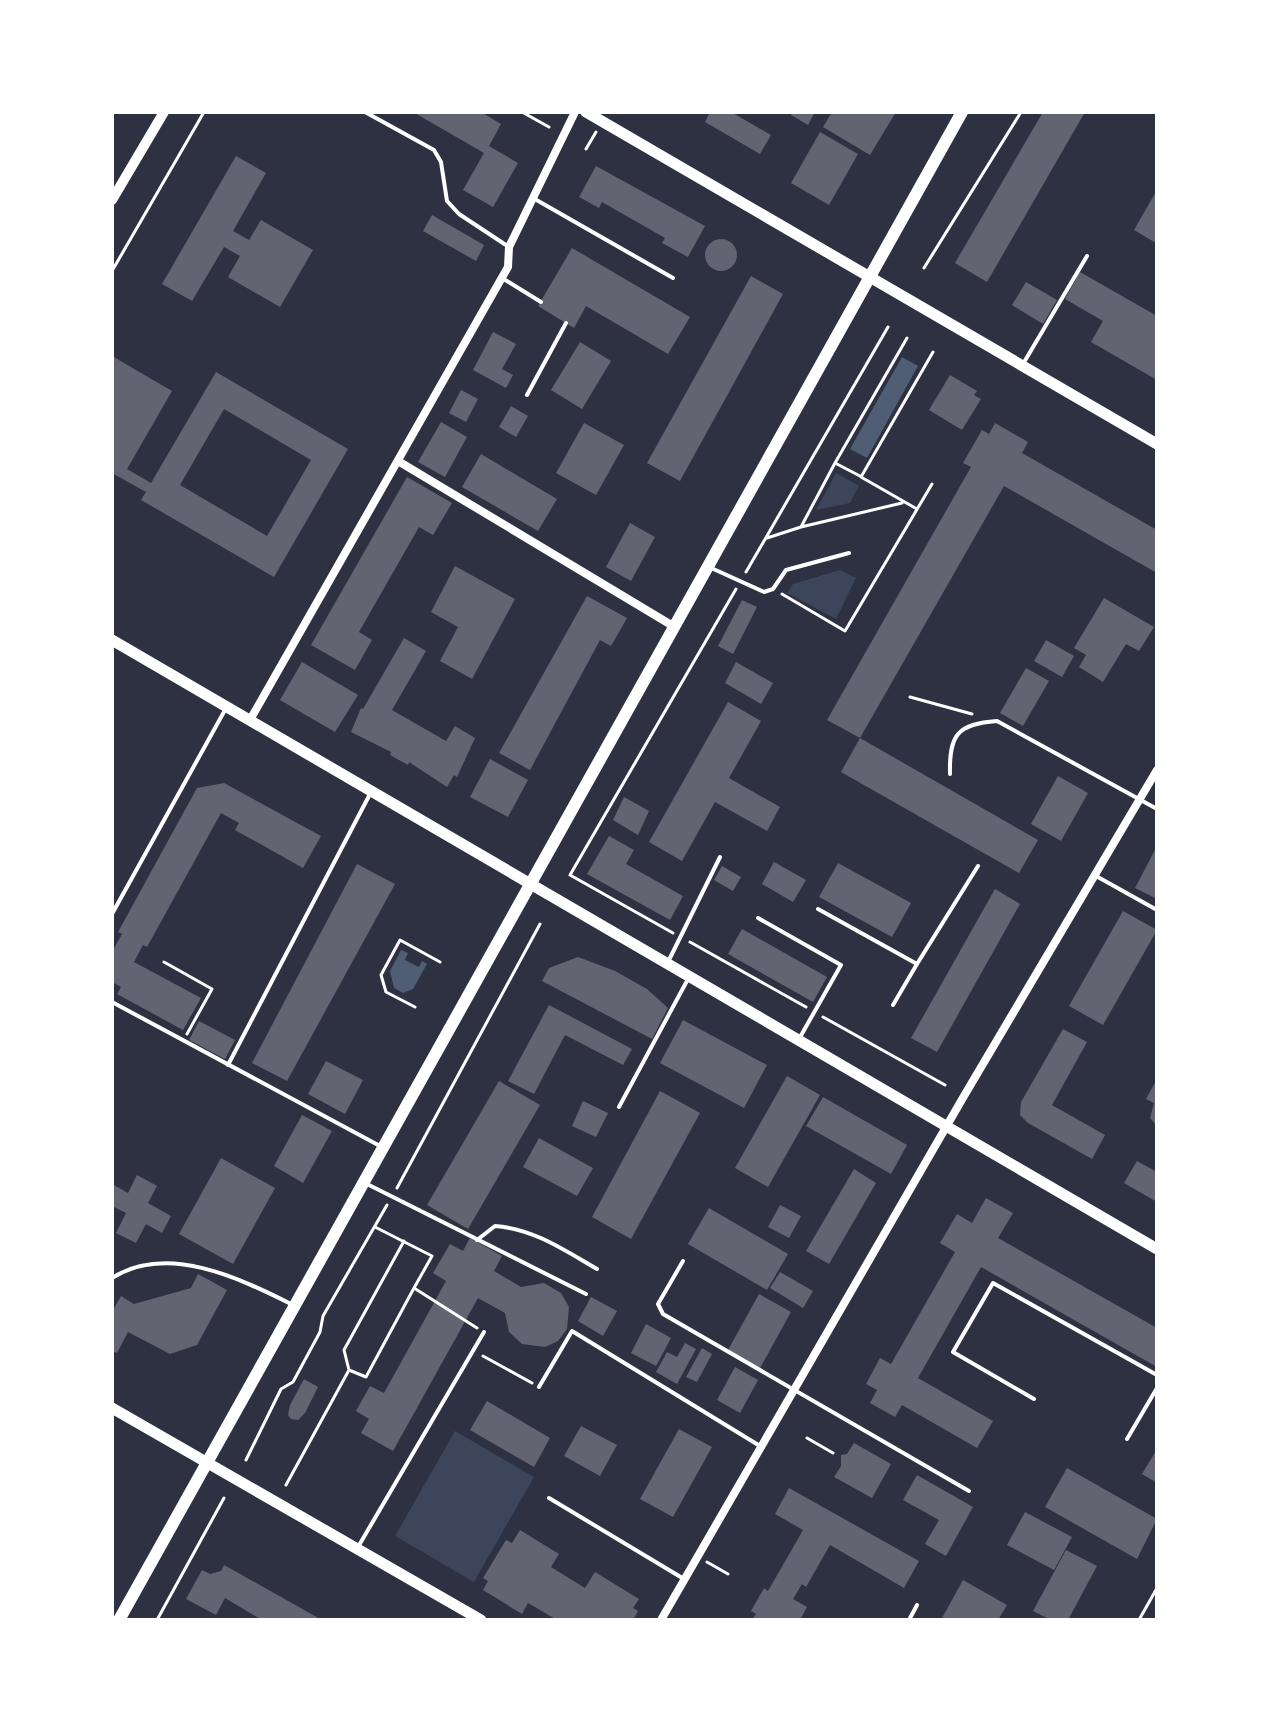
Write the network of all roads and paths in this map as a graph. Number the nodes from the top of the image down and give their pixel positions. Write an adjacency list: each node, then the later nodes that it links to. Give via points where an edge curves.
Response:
1 (164, 112): 15 (street)
2 (204, 112): 19 (path)
3 (365, 112): 16 (lane, via 434,150 447,201)
4 (522, 112): 10 (path)
5 (537, 112): 10 (path)
6 (575, 112): 14 (street)
7 (586, 112): 22 (main road)
8 (962, 112): 22 (main road)
9 (1021, 112): 18 (path)
10 (533, 119): 11 (path)
11 (549, 127)
12 (596, 132): 13 (path)
13 (586, 149)
14 (533, 198): 16 (street); 21 (lane)
15 (112, 200)
16 (509, 247): 20 (street)
17 (1087, 256): 28 (lane)
18 (924, 268)
19 (112, 271)
20 (502, 278): 23 (lane); 31 (street)
21 (673, 278)
22 (867, 278): 28 (main road); 40 (main road)
23 (541, 302)
24 (566, 323): 29 (lane)
25 (888, 327): 38 (path)
26 (907, 338): 32 (path)
27 (933, 352): 33 (path)
28 (1022, 366): 30 (main road)
29 (527, 395)
30 (1157, 444)
31 (398, 461): 43 (street); 47 (street)
32 (835, 463): 33 (path); 37 (path)
33 (861, 477): 35 (path)
34 (932, 484): 36 (path)
35 (904, 502): 36 (path); 37 (path)
36 (917, 509): 42 (path, via 845,631)
37 (801, 527): 38 (path)
38 (765, 538): 41 (path)
39 (849, 553): 41 (lane, via 786,570 773,589 764,592)
40 (707, 565): 41 (lane); 43 (main road)
41 (739, 583): 62 (path, via 570,875)
42 (801, 605)
43 (673, 626): 57 (main road)
44 (112, 640): 46 (main road)
45 (910, 697): 48 (path)
46 (227, 706): 47 (main road); 60 (lane)
47 (250, 720): 51 (main road)
48 (997, 721): 50 (lane, via 972,723 959,732 950,749); 52 (lane)
49 (1157, 770): 52 (street)
50 (950, 774)
51 (372, 790): 57 (main road); 74 (lane)
52 (1140, 800): 53 (lane); 56 (street)
53 (1157, 809)
54 (720, 857): 62 (lane)
55 (978, 866): 66 (lane)
56 (1095, 876): 59 (lane); 77 (street)
57 (530, 882): 65 (main road); 78 (main road)
58 (818, 909): 66 (lane)
59 (1157, 910)
60 (112, 914)
61 (758, 918): 71 (lane, via 841,965)
62 (680, 937): 65 (lane); 71 (path)
63 (164, 962): 73 (path, via 212,989)
64 (440, 962): 70 (path, via 400,940 381,975 386,992)
65 (668, 962): 67 (main road)
66 (917, 964): 69 (lane)
67 (690, 975): 72 (main road); 76 (lane)
68 (112, 1002): 73 (lane)
69 (893, 1005)
70 (415, 1007)
71 (815, 1012): 72 (lane); 75 (path)
72 (799, 1039): 77 (main road)
73 (183, 1040): 74 (lane)
74 (228, 1065): 78 (lane)
75 (945, 1085)
76 (619, 1107)
77 (947, 1125): 83 (main road); 96 (street)
78 (382, 1147): 79 (main road)
79 (363, 1182): 81 (lane); 89 (main road)
80 (375, 1227): 82 (path)
81 (477, 1240): 85 (lane, via 495,1226 513,1227 543,1237); 88 (lane)
82 (404, 1241): 87 (path, via 432,1256); 92 (path, via 344,1350)
83 (1157, 1249)
84 (683, 1261): 96 (lane, via 658,1304 663,1314)
85 (597, 1269)
86 (112, 1278): 89 (lane, via 127,1269 186,1264 243,1280)
87 (414, 1288): 90 (path); 92 (path, via 366,1377)
88 (586, 1294)
89 (294, 1305): 103 (main road)
90 (484, 1332): 91 (lane)
91 (473, 1351): 94 (path); 108 (lane)
92 (349, 1370): 104 (path)
93 (1157, 1375): 97 (lane, via 993,1283 953,1352)
94 (539, 1387): 101 (lane, via 572,1331)
95 (1157, 1388): 100 (lane)
96 (796, 1390): 101 (street); 105 (lane)
97 (1034, 1399)
98 (112, 1408): 103 (main road)
99 (807, 1438): 102 (path)
100 (1127, 1439)
101 (762, 1447): 109 (street)
102 (833, 1453)
103 (206, 1463): 108 (main road); 112 (main road)
104 (286, 1485)
105 (969, 1491)
106 (224, 1498): 113 (path)
107 (549, 1498): 109 (lane)
108 (357, 1549): 114 (main road)
109 (685, 1580): 115 (street)
110 (1157, 1588): 117 (path)
111 (917, 1605): 116 (lane)
112 (119, 1620)
113 (157, 1620)
114 (481, 1620)
115 (661, 1620)
116 (909, 1620)
117 (1139, 1620)

